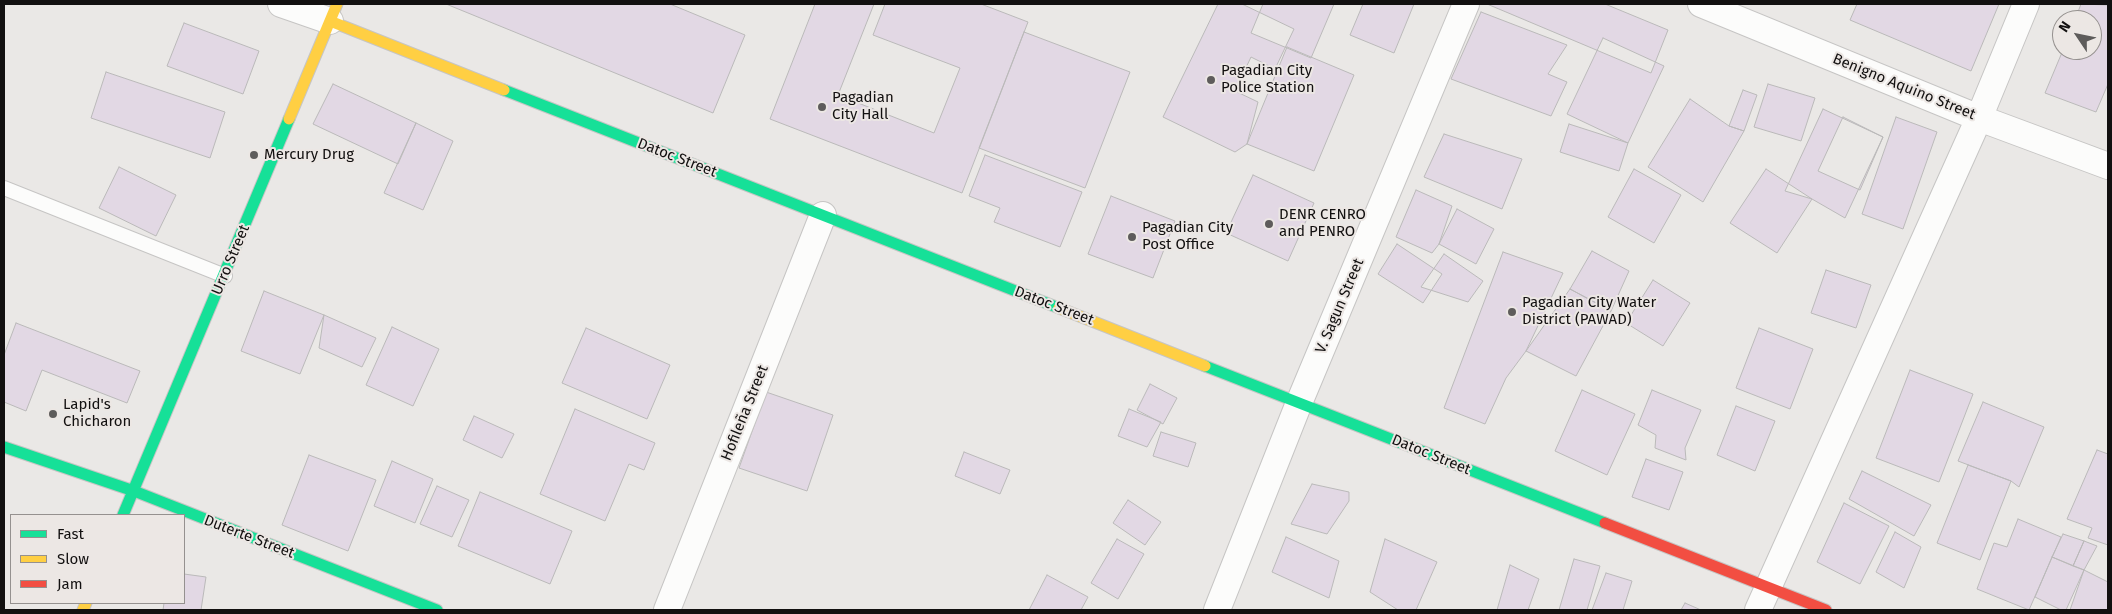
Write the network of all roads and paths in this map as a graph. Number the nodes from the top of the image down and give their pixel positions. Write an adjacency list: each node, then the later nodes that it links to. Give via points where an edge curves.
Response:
1 (281, 4): 5 (street, Datoc Street)
2 (1466, 4): 11 (street, V. Sagun Street)
3 (1701, 4): 6 (street, Benigno Aquino Street)
4 (2026, 4): 6 (street)
5 (333, 12): 9 (street, Datoc Street); 10 (street, Urro Street)
6 (1979, 118): 7 (street, Benigno Aquino Street); 15 (street)
7 (2108, 166)
8 (4, 188): 10 (lane)
9 (822, 215): 11 (street, Datoc Street); 17 (street, Hofileña Street)
10 (225, 276): 13 (street, Urro Street)
11 (1299, 403): 15 (street, Datoc Street); 18 (street, V. Sagun Street)
12 (4, 447): 13 (street, Duterte Street)
13 (134, 491): 14 (street, Urro Street); 16 (street, Duterte Street)
14 (123, 514)
15 (1762, 599): 19 (street, Datoc Street)
16 (437, 610)
17 (667, 610)
18 (1217, 610)
19 (1826, 610)

